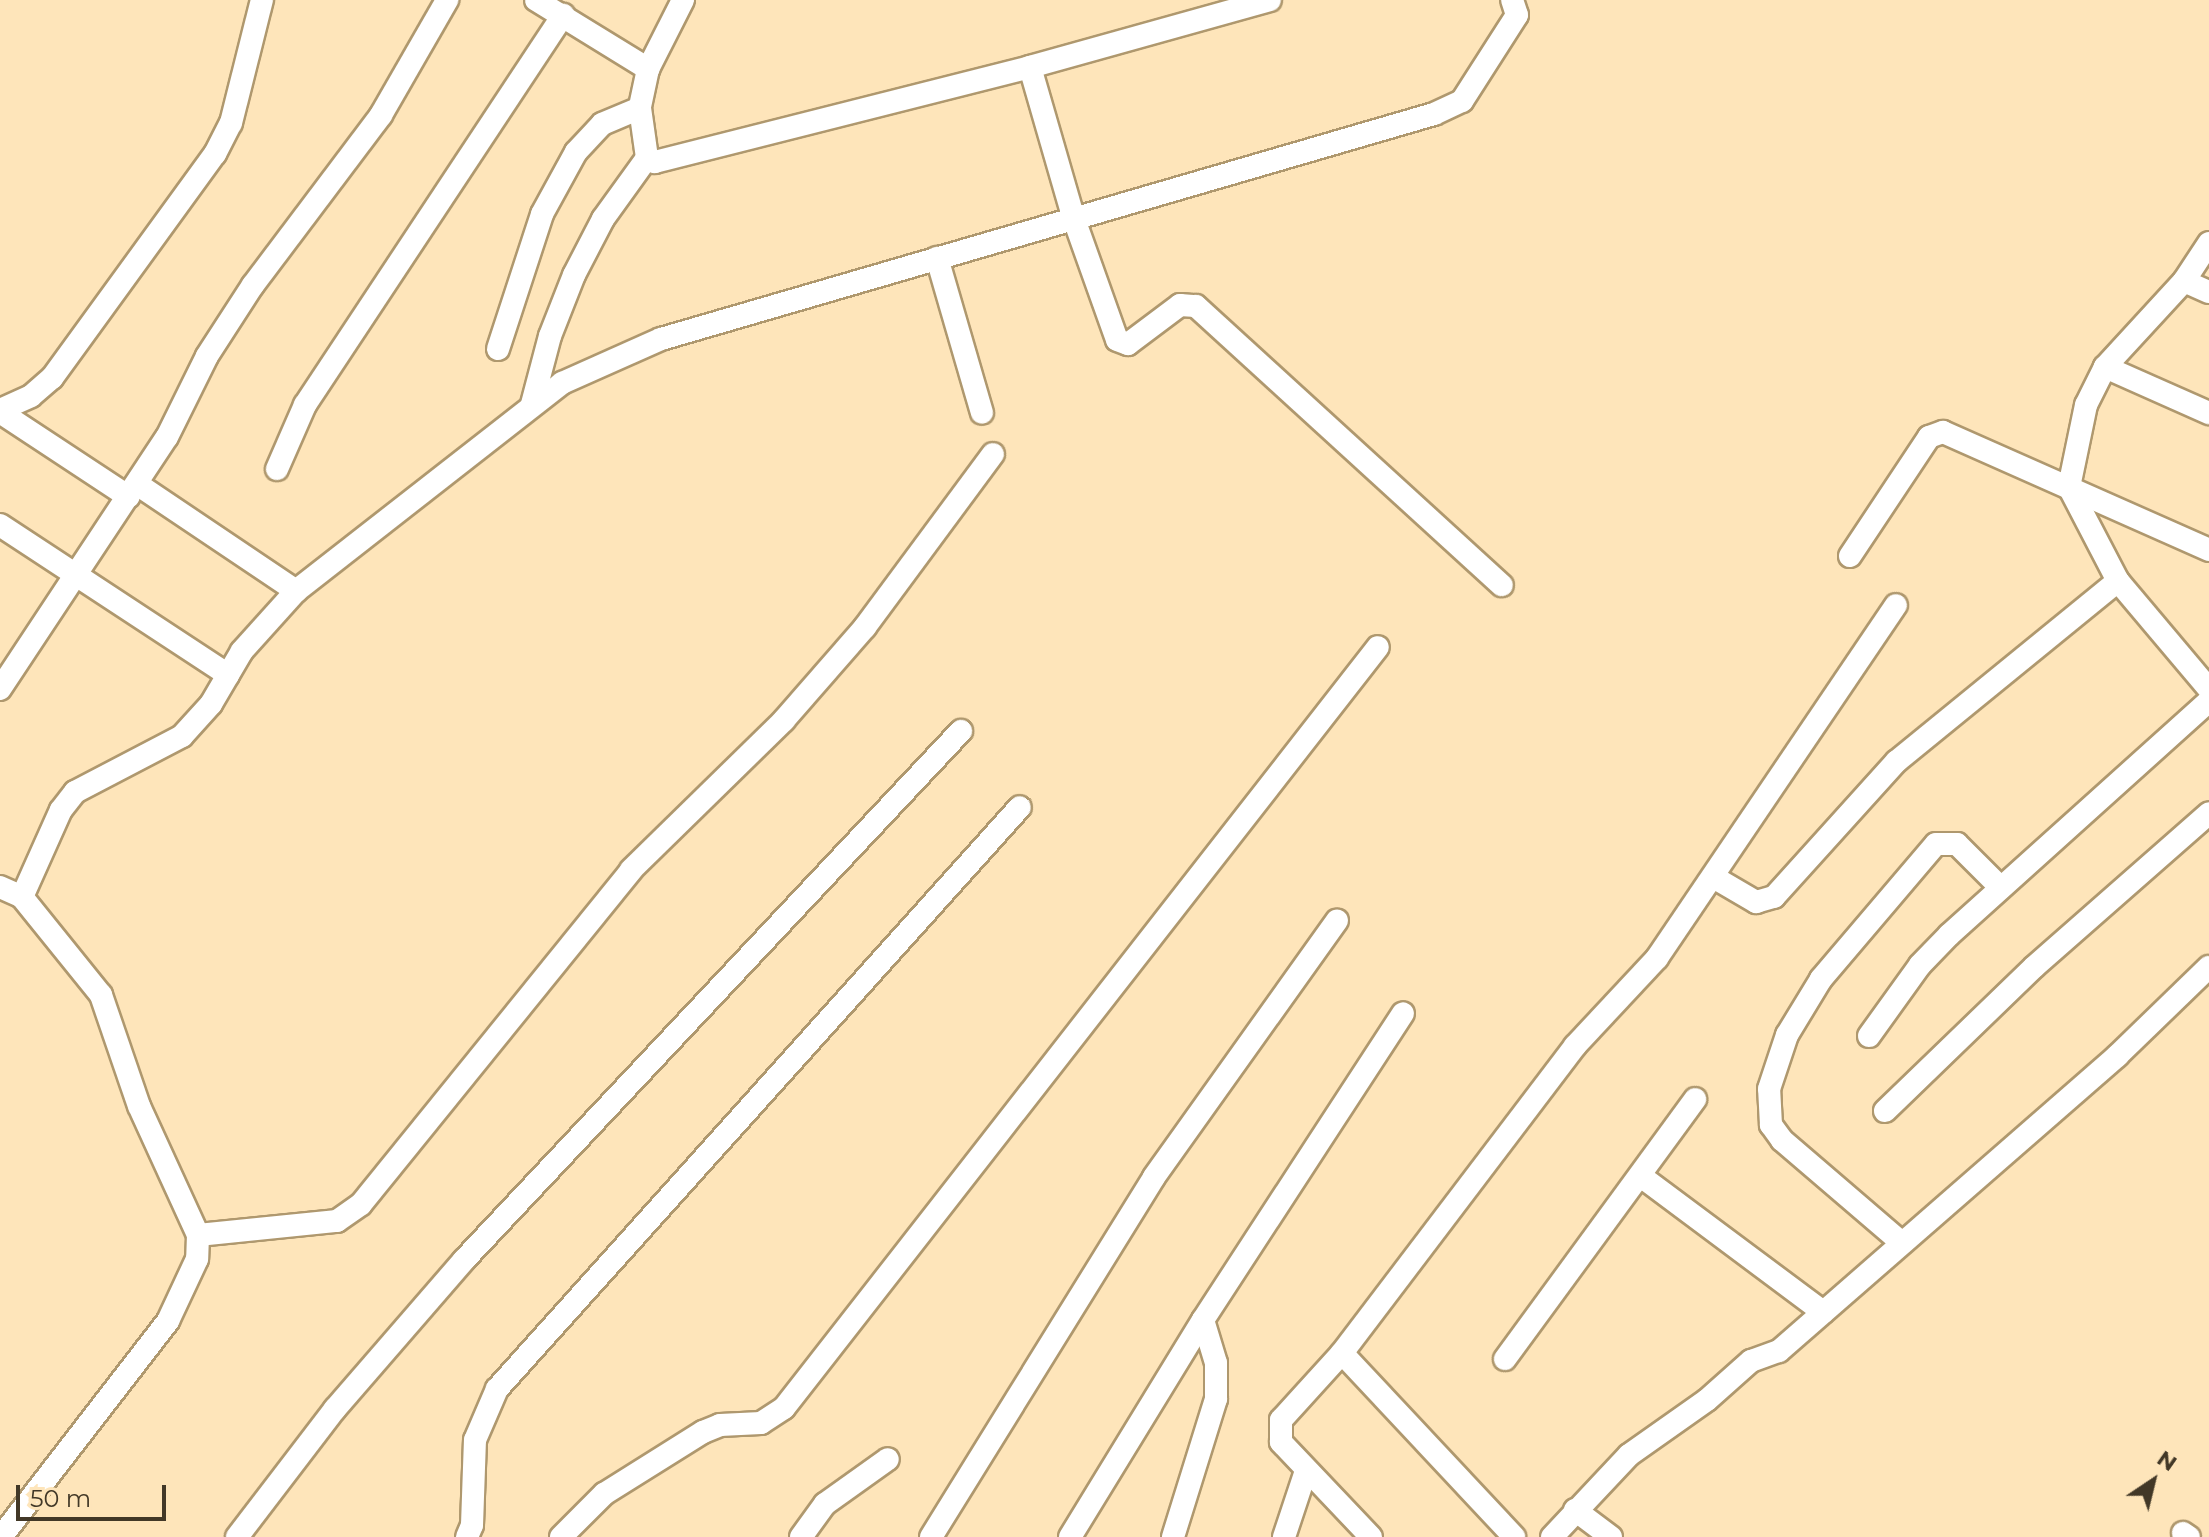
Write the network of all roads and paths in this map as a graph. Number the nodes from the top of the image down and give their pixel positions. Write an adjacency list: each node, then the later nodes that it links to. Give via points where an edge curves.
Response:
1 (262, 0): 20 (street, via 231,123 215,154 52,378)
2 (447, 0): 26 (street, via 381,115 253,285 207,356)
3 (536, 0): 7 (street)
4 (683, 0): 9 (street)
5 (1270, 0): 8 (street)
6 (1512, 0): 12 (street, via 1517,15 1462,101 1434,114)
7 (563, 15): 9 (street); 24 (street, via 305,405)
8 (1030, 67): 11 (street, via 663,163); 12 (street)
9 (648, 69): 10 (street)
10 (640, 108): 11 (street); 17 (street, via 602,124 576,152 542,214)
11 (647, 158): 19 (street, via 603,219 574,275)
12 (1074, 219): 14 (street); 32 (street, via 1122,345 1180,305 1196,306)
13 (2209, 243): 15 (street)
14 (937, 258): 19 (street, via 648,344 608,359); 21 (street)
15 (2184, 281): 16 (street); 18 (street)
16 (2209, 292)
17 (498, 349)
18 (2105, 367): 22 (street); 25 (street, via 2086,405)
19 (532, 404): 33 (street)
20 (0, 411): 26 (street)
21 (982, 413)
22 (2209, 413)
23 (993, 454): 54 (street, via 865,627 784,720 631,870 361,1204 337,1221)
24 (277, 469)
25 (2069, 487): 28 (street); 29 (street, via 1935,433); 31 (street)
26 (133, 491): 30 (street); 33 (street)
27 (0, 525): 30 (street)
28 (2209, 550)
29 (1850, 556)
30 (76, 575): 36 (street); 37 (street)
31 (2118, 581): 38 (street); 43 (street, via 1897,761 1774,897 1756,902)
32 (1502, 585)
33 (296, 591): 36 (street)
34 (1896, 605): 43 (street)
35 (1378, 647): 66 (street, via 784,1408 761,1423 720,1425 703,1432 604,1494)
36 (228, 675): 46 (street, via 182,736 75,792 61,810)
37 (0, 689)
38 (2209, 689)
39 (2209, 701): 45 (street)
40 (961, 731): 64 (street, via 464,1260 335,1409)
41 (1020, 807): 65 (street, via 497,1389 475,1440)
42 (2209, 813): 52 (street, via 2034,967)
43 (1715, 878): 58 (street, via 1657,958 1575,1046)
44 (0, 887): 46 (street)
45 (2001, 888): 50 (street, via 1920,965); 55 (street, via 1957,844 1936,844 1821,979 1787,1035 1769,1089 1771,1125 1782,1140)
46 (22, 897): 54 (street, via 101,995 139,1106)
47 (1337, 920): 68 (street, via 1154,1177)
48 (2209, 967): 55 (street, via 2117,1056)
49 (1403, 1013): 57 (street)
50 (1869, 1036)
51 (1695, 1099): 53 (street)
52 (1885, 1111)
53 (1642, 1177): 56 (street); 59 (street)
54 (198, 1235): 63 (street, via 197,1259 168,1321)
55 (1902, 1243): 56 (street)
56 (1823, 1312): 62 (street, via 1779,1351 1751,1361 1707,1400 1629,1455)
57 (1203, 1320): 69 (street); 70 (street, via 1216,1363 1216,1399)
58 (1342, 1353): 61 (street, via 1281,1420 1281,1442); 73 (street)
59 (1505, 1359)
60 (888, 1459): 67 (street, via 825,1504)
61 (1306, 1471): 71 (street); 72 (street)
62 (1575, 1510): 74 (street); 75 (street)
63 (1, 1537)
64 (237, 1537)
65 (467, 1537)
66 (561, 1537)
67 (801, 1537)
68 (931, 1537)
69 (1070, 1537)
70 (1173, 1537)
71 (1284, 1537)
72 (1371, 1537)
73 (1514, 1537)
74 (1552, 1537)
75 (1611, 1537)

